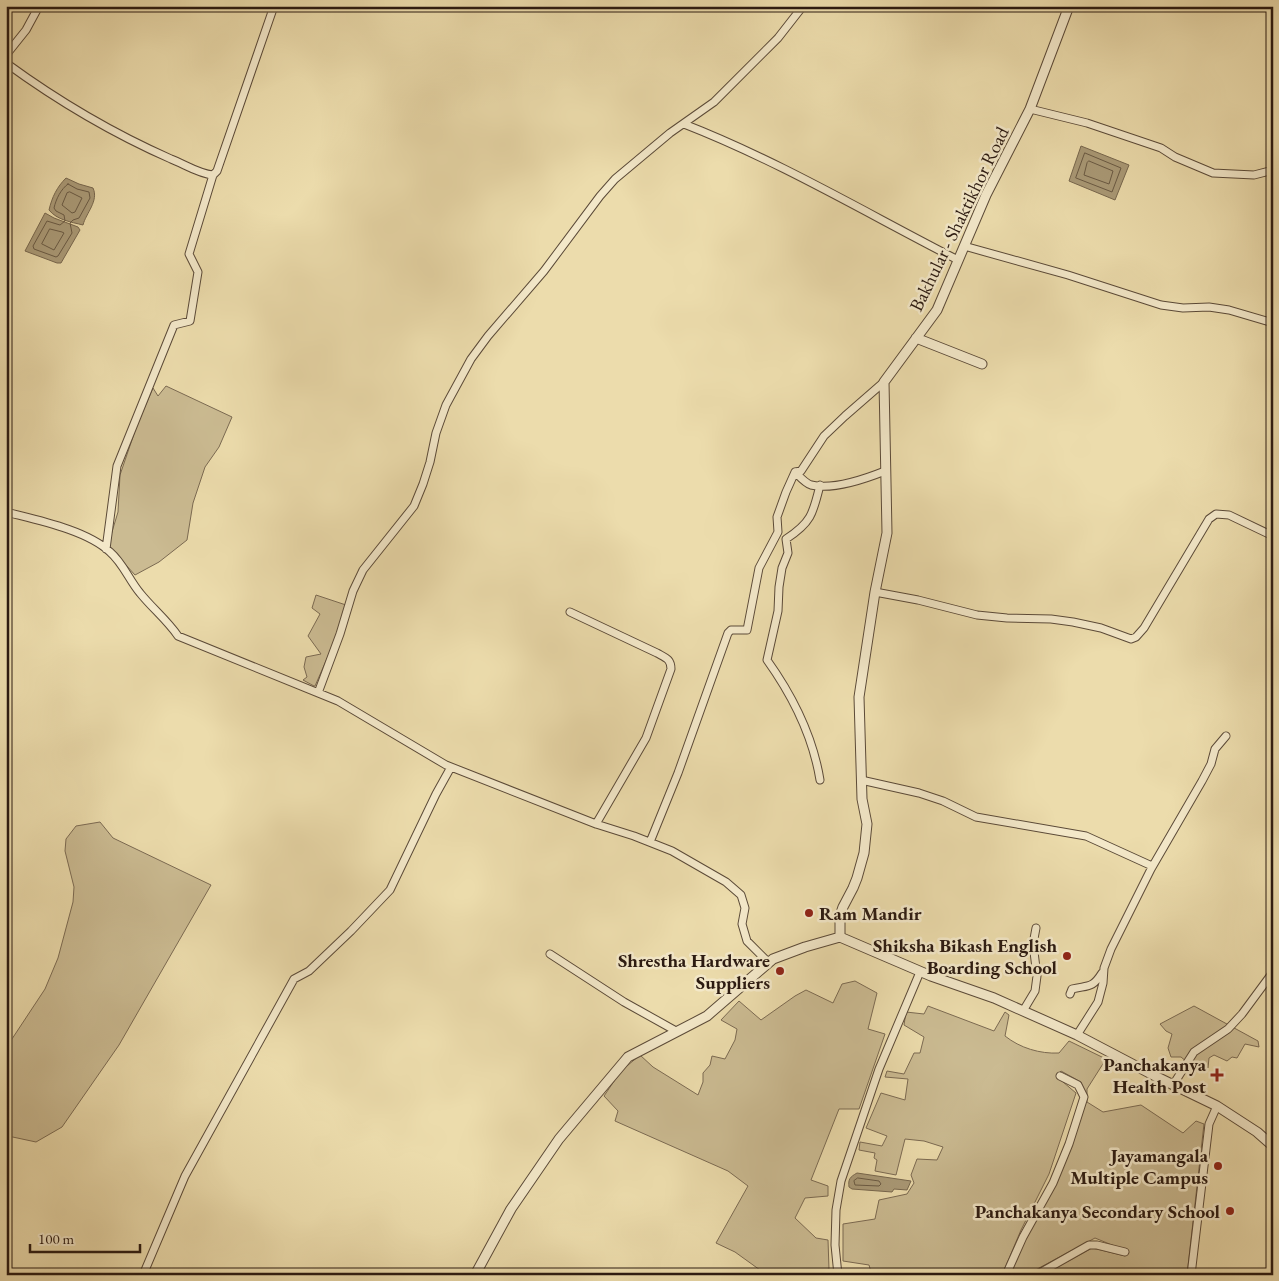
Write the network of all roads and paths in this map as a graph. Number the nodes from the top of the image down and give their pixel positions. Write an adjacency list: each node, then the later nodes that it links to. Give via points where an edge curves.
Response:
1 (39, 6): 5 (street, via 26,30)
2 (274, 6): 10 (street)
3 (803, 6): 8 (street, via 778,38 731,87)
4 (1070, 6): 7 (street, Bakhular - Shaktikhor Road)
5 (6, 55)
6 (6, 63): 10 (street, via 116,133)
7 (1030, 109): 9 (street, via 1087,123 1161,148 1213,172 1254,176); 11 (street, Bakhular - Shaktikhor Road)
8 (684, 124): 12 (street, via 786,171); 25 (street, via 610,184 471,359 446,405 414,506 363,570 353,591)
9 (1273, 170)
10 (213, 175): 22 (street, via 189,254 198,272 190,321 174,325 117,466)
11 (964, 246): 12 (street, Bakhular - Shaktikhor Road); 13 (street, via 1161,305 1228,310)
12 (958, 260): 14 (street, Bakhular - Shaktikhor Road, via 937,310)
13 (1273, 323)
14 (916, 338): 15 (street); 16 (street, Bakhular - Shaktikhor Road)
15 (982, 364)
16 (884, 382): 17 (street); 18 (street, via 824,436 801,471)
17 (885, 471): 19 (street); 23 (street, via 887,533)
18 (795, 472): 19 (street, via 809,484); 31 (street, via 777,517 778,532 759,568 747,630 728,633)
19 (820, 486): 28 (street, via 812,517 786,539 788,554 782,568 778,610 767,660 804,725)
20 (6, 512): 22 (street, via 53,524)
21 (1273, 536): 23 (street, via 1229,515 1216,514 1209,519 1144,628 1131,639 1073,622 977,615)
22 (106, 549): 25 (street, via 178,636)
23 (875, 592): 29 (street, via 859,696)
24 (570, 612): 30 (street, via 671,662 646,738)
25 (318, 693): 27 (street, via 338,701)
26 (1226, 736): 32 (street, via 1215,749 1202,781)
27 (452, 767): 30 (street); 49 (street, via 390,890 309,971 294,979 185,1176)
28 (820, 780)
29 (861, 780): 32 (street, via 944,801 976,817 1086,836); 34 (street, via 867,824 864,853 840,916)
30 (596, 824): 31 (street)
31 (650, 842): 36 (street, via 726,882 740,895 745,908 742,924 746,941)
32 (1152, 866): 37 (street, via 1110,949)
33 (1036, 928): 41 (street, via 1033,944 1037,976 1035,991)
34 (840, 937): 36 (street, via 805,947); 38 (street)
35 (550, 954): 42 (street)
36 (769, 963): 42 (street, via 707,1016)
37 (1104, 971): 40 (street, via 1092,985 1072,989); 43 (street, via 1098,1002)
38 (920, 972): 41 (street); 51 (street, via 879,1069 841,1181 836,1210)
39 (1273, 972): 45 (street, via 1228,1029 1194,1052)
40 (1070, 994)
41 (1023, 1011): 43 (street)
42 (676, 1031): 50 (street, via 628,1057 559,1139 510,1209)
43 (1078, 1035): 45 (street)
44 (1060, 1076): 52 (street, via 1078,1085 1084,1097 1053,1183)
45 (1173, 1084): 46 (street)
46 (1217, 1106): 47 (street); 54 (street, via 1209,1124)
47 (1273, 1146)
48 (1125, 1252): 53 (street, via 1089,1245)
49 (143, 1275)
50 (475, 1275)
51 (838, 1275)
52 (1006, 1275)
53 (1036, 1275)
54 (1191, 1275)

